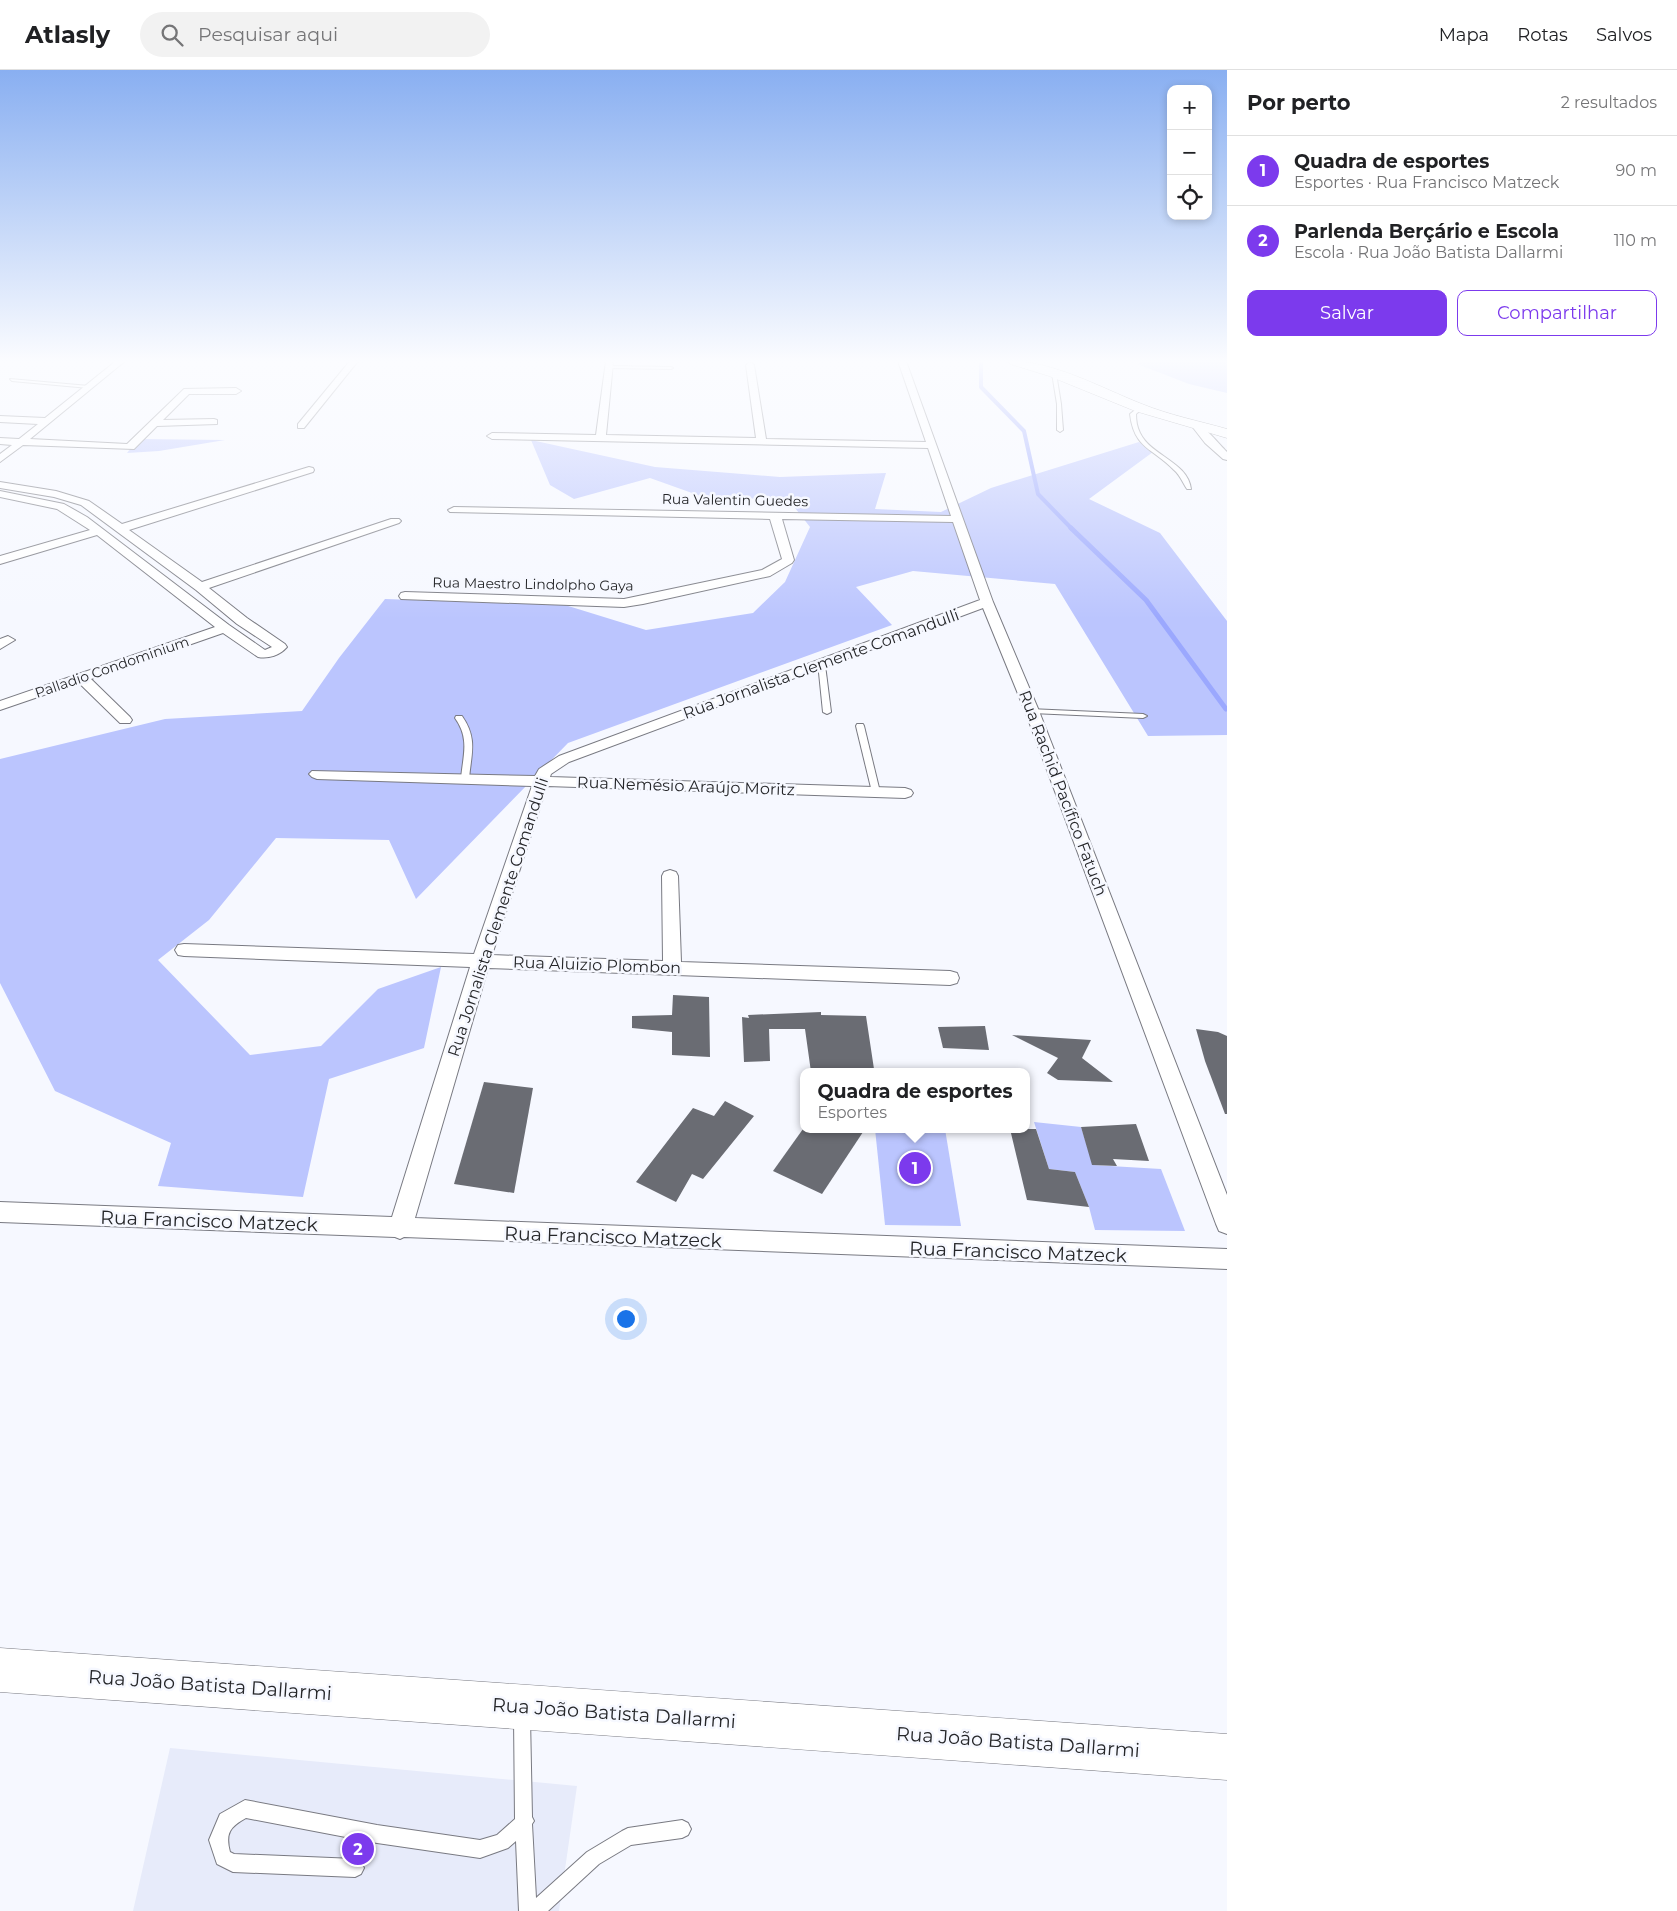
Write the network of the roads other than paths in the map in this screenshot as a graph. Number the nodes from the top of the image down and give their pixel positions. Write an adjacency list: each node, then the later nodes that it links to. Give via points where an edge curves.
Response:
1 (15, 447): 6 (street)
2 (931, 447): 15 (street, Rua Rachid Pacífico Fatuch)
3 (1150, 447): 9 (lane, via 1178,469)
4 (1216, 447): 5 (street)
5 (1227, 457)
6 (0, 459)
7 (309, 470): 17 (street)
8 (0, 485): 10 (street)
9 (1189, 488)
10 (36, 491): 12 (street); 17 (street, via 85,503)
11 (0, 494): 12 (street)
12 (23, 498): 18 (street, via 60,506)
13 (454, 510): 14 (street, Rua Valentin Guedes)
14 (776, 516): 15 (street, Rua Valentin Guedes); 23 (street, Rua Maestro Lindolpho Gaya, via 788,560 780,567 766,573 643,600 624,603)
15 (956, 519): 24 (street, Rua Rachid Pacífico Fatuch)
16 (395, 521): 22 (street)
17 (122, 528): 19 (street)
18 (99, 531): 20 (street); 21 (street)
19 (154, 555): 21 (street); 22 (street)
20 (0, 560)
21 (137, 560): 25 (street)
22 (200, 587): 25 (street, via 280,647 263,654)
23 (405, 596)
24 (987, 602): 26 (street, Rua Jornalista Clemente Comandulli); 30 (street, Rua Rachid Pacífico Fatuch)
25 (224, 628): 27 (street, Palladio Condominium)
26 (820, 664): 29 (lane); 37 (street, Rua Jornalista Clemente Comandulli, via 564,758 544,772)
27 (82, 678): 28 (street, Palladio Condominium); 33 (street)
28 (0, 706)
29 (827, 712)
30 (1032, 712): 31 (lane); 46 (street, Rua Rachid Pacífico Fatuch)
31 (1143, 716)
32 (459, 718): 36 (lane, via 468,728 470,739)
33 (125, 720)
34 (860, 726): 38 (lane)
35 (317, 774): 36 (street, Rua Nemésio Araújo Moritz)
36 (465, 778): 37 (street, Rua Nemésio Araújo Moritz)
37 (540, 781): 38 (street, Rua Nemésio Araújo Moritz); 42 (street, Rua Jornalista Clemente Comandulli)
38 (876, 792): 39 (street, Rua Nemésio Araújo Moritz)
39 (905, 793)
40 (670, 876): 43 (street)
41 (184, 950): 42 (street, Rua Aluizio Plombon)
42 (481, 962): 43 (street, Rua Aluizio Plombon); 47 (street, Rua Jornalista Clemente Comandulli)
43 (672, 968): 44 (street, Rua Aluizio Plombon)
44 (950, 978)
45 (0, 1212): 47 (street, Rua Francisco Matzeck)
46 (1227, 1224)
47 (400, 1228): 48 (street, Rua Francisco Matzeck)
48 (1227, 1259)
49 (0, 1670): 50 (street, Rua João Batista Dallarmi)
50 (522, 1706): 51 (street, Rua João Batista Dallarmi); 52 (lane)
51 (1227, 1757)
52 (525, 1821): 54 (lane, via 502,1842 480,1849 245,1809 226,1820 218,1840 223,1858 233,1863); 55 (lane)
53 (682, 1829): 56 (lane, via 628,1837 593,1858)
54 (355, 1868)
55 (528, 1911)
56 (535, 1911)

